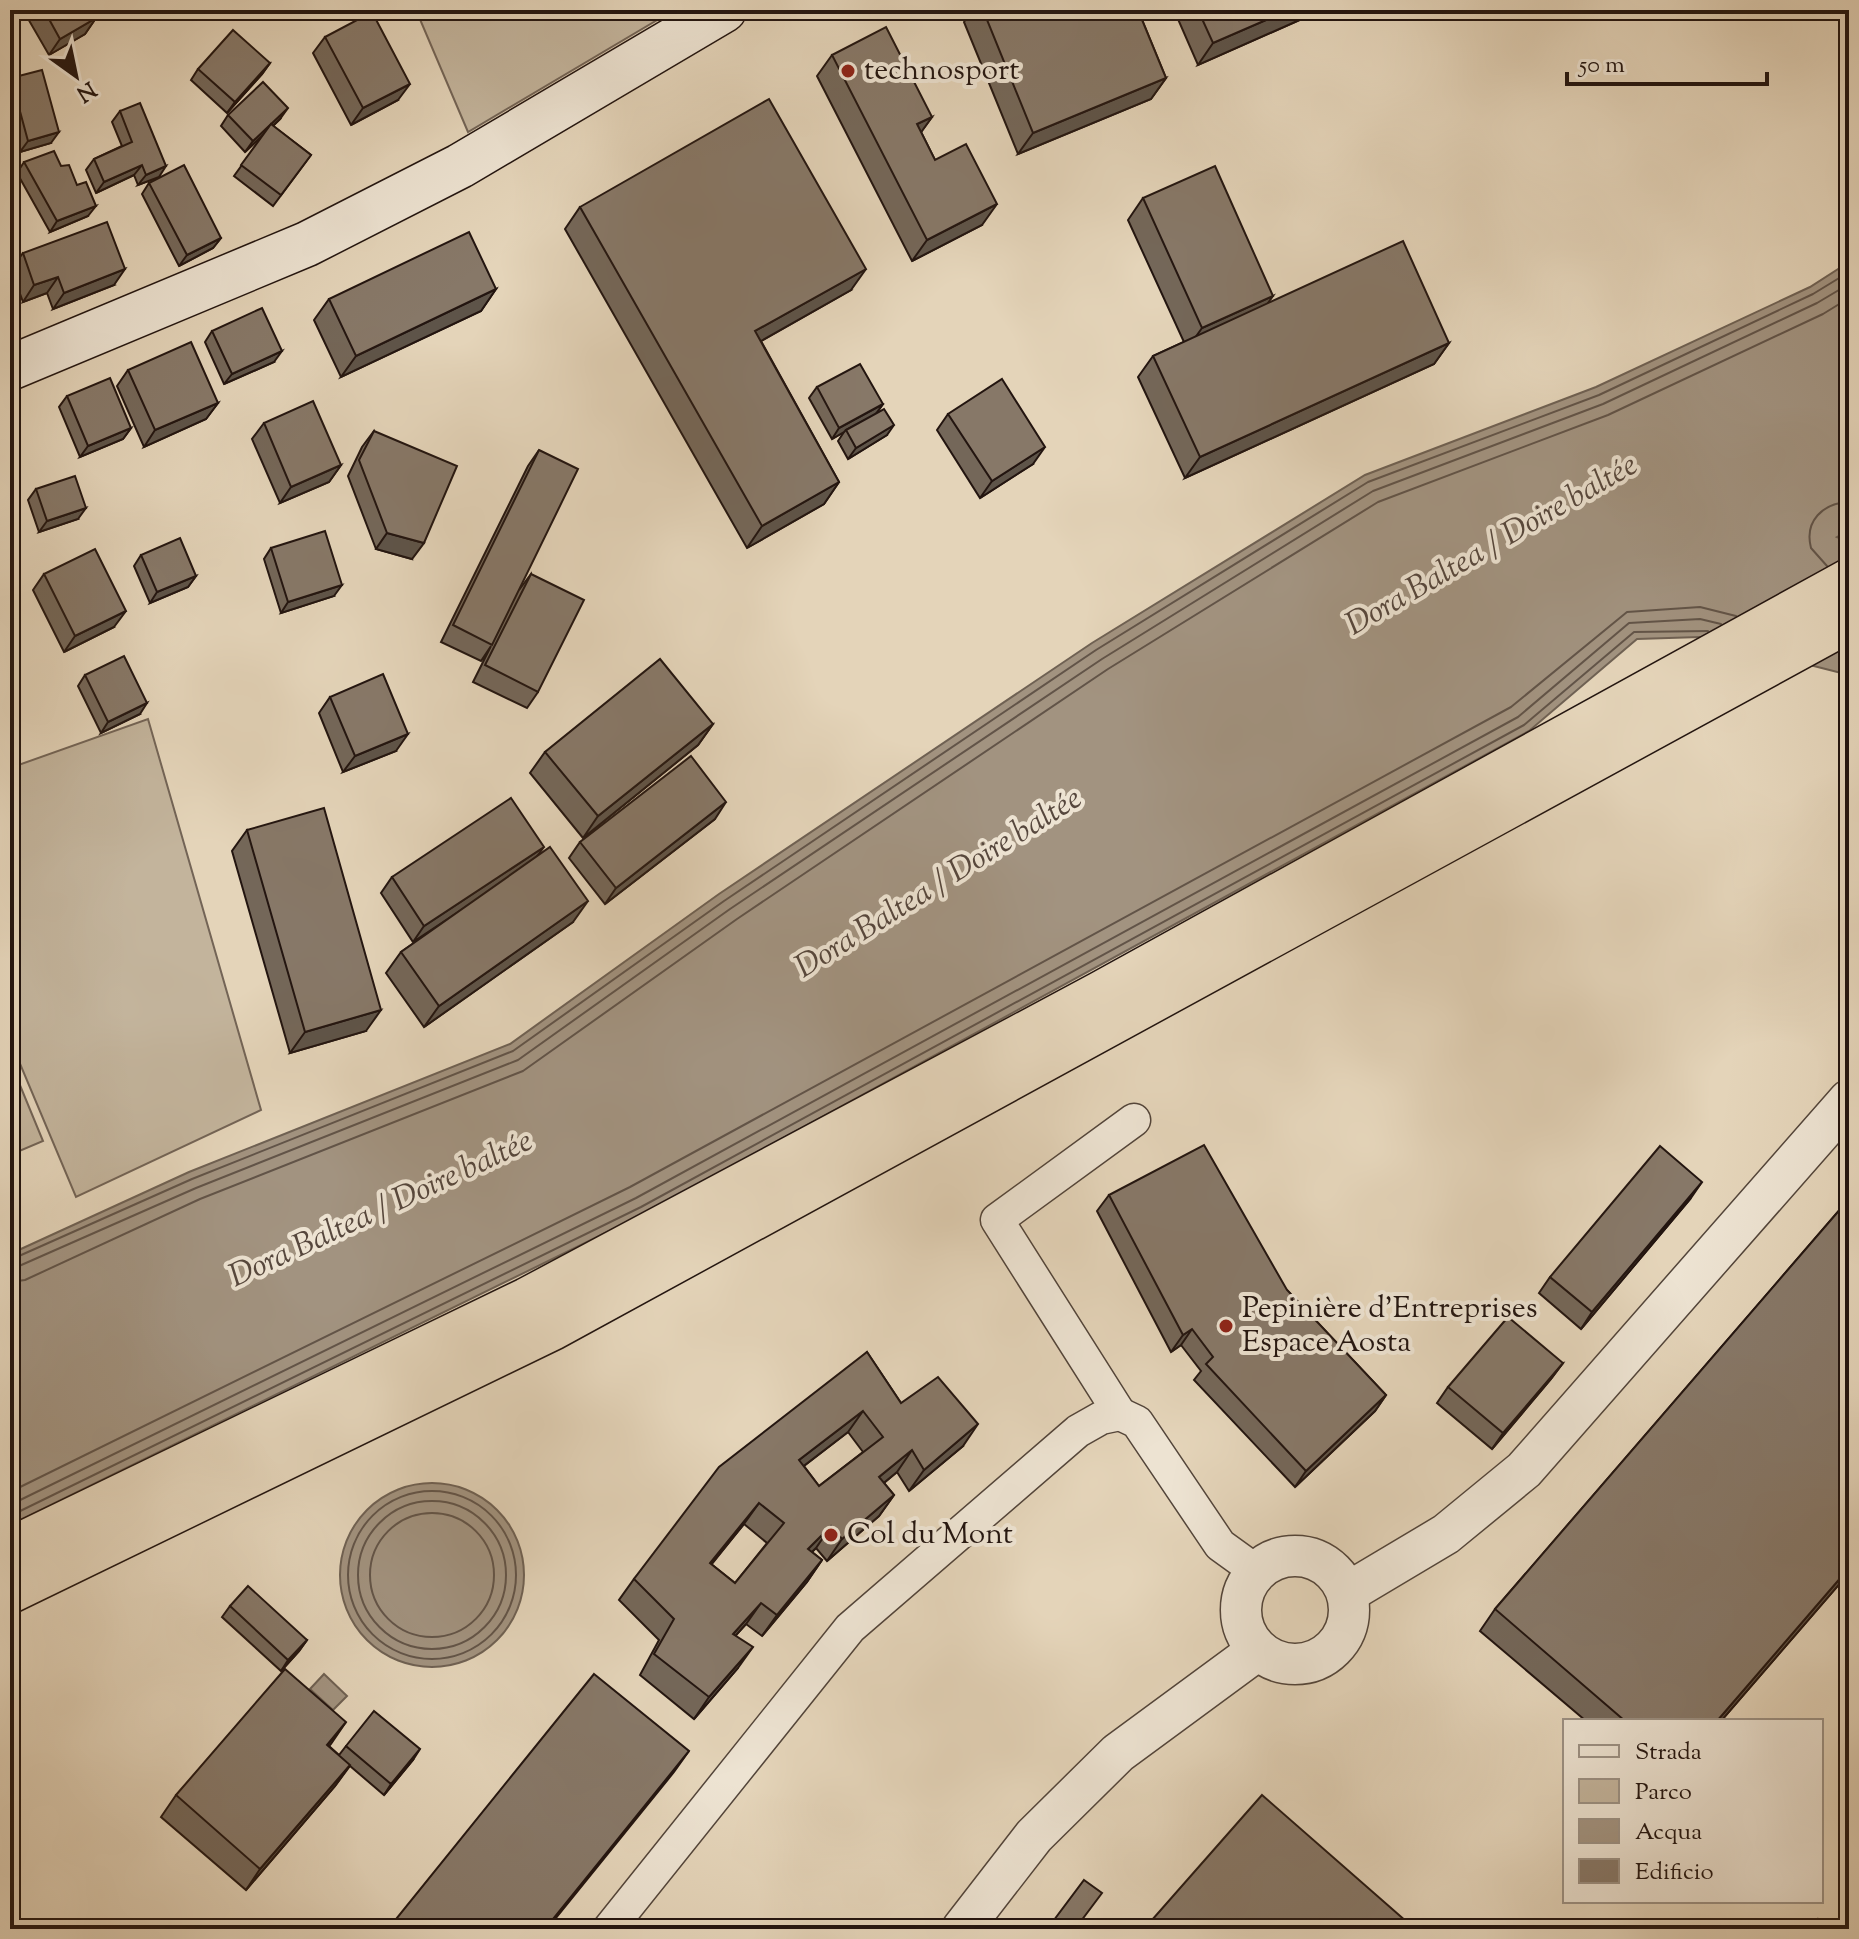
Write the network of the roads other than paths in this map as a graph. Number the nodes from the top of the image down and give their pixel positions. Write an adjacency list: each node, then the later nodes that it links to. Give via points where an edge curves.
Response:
1 (724, 10): 2 (main road, via 460,166 307,244)
2 (10, 368)
3 (1849, 581): 8 (highway, via 1100,994 527,1300)
4 (1849, 620): 10 (highway, via 552,1328)
5 (1849, 1100): 11 (street, via 1524,1470 1446,1534)
6 (1134, 1120): 7 (street, via 997,1220)
7 (1120, 1414): 9 (street, via 1137,1422 1220,1545); 13 (street, via 1078,1431 850,1628)
8 (10, 1550)
9 (1256, 1571): 11 (street, via 1275,1559 1297,1555 1318,1560 1336,1574); 12 (street, via 1246,1585 1241,1620)
10 (10, 1591)
11 (1347, 1593): 12 (street, via 1346,1628 1324,1655 1290,1664)
12 (1258, 1650): 14 (street, via 1118,1753 1034,1836)
13 (609, 1929)
14 (962, 1929)

